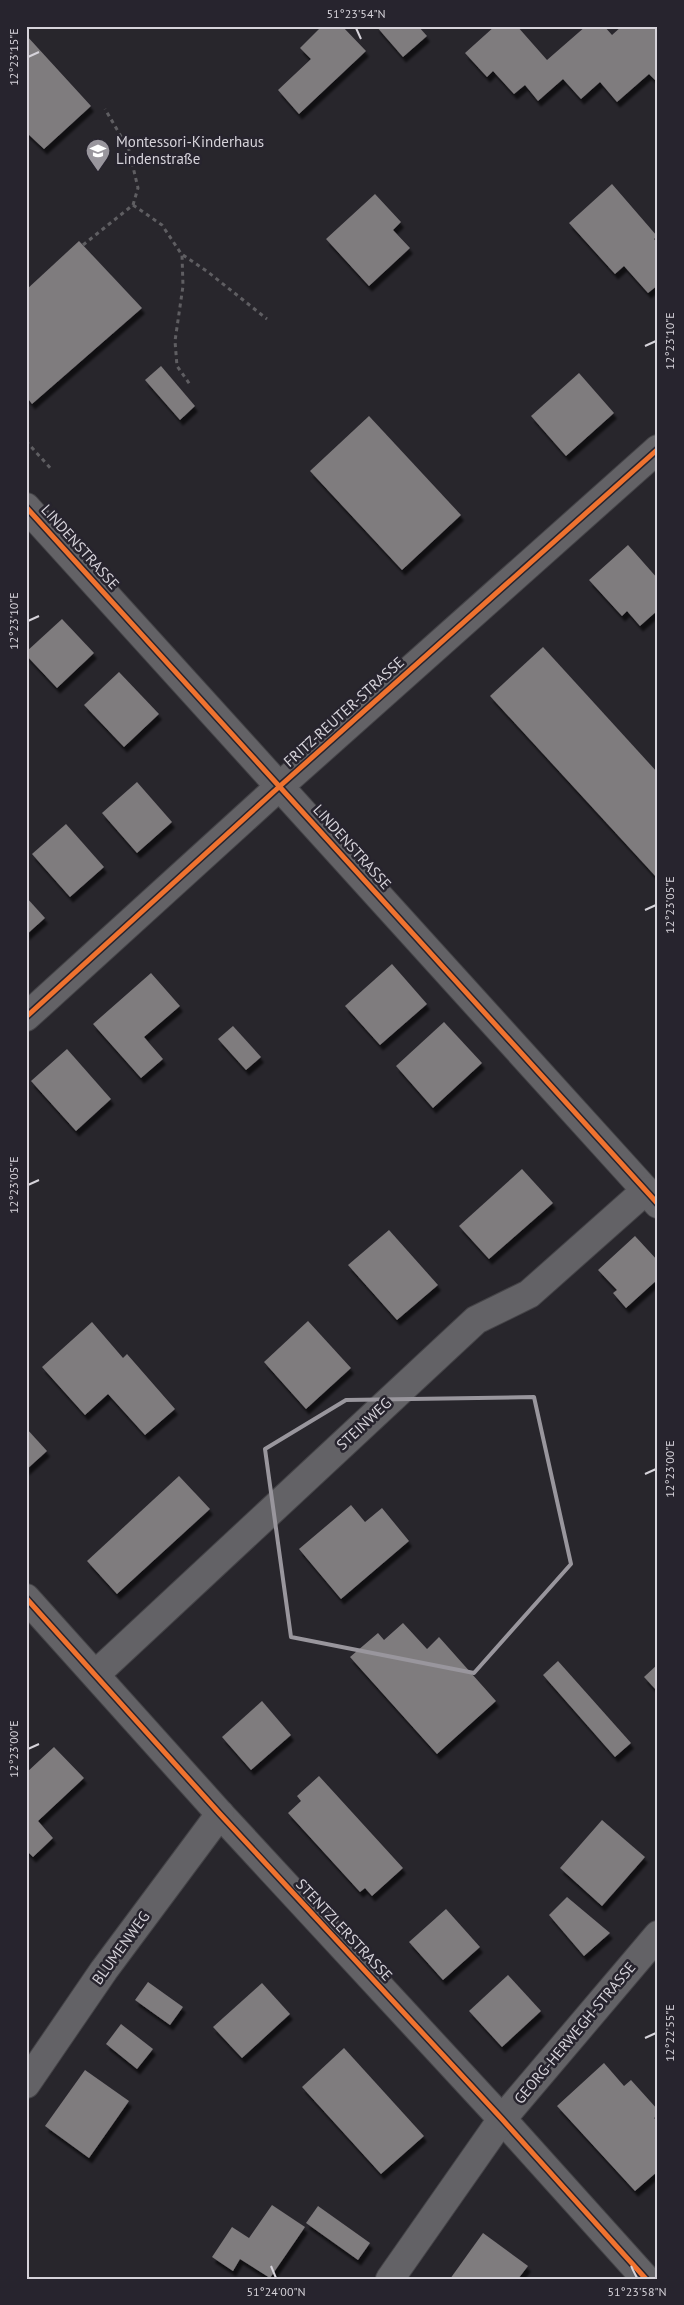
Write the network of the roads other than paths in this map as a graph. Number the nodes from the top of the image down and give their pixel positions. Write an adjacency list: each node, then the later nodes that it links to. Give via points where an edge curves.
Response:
1 (658, 449): 3 (street, FRITZ-REUTER-STRASSE)
2 (26, 507): 3 (street, LINDENSTRASSE)
3 (280, 786): 4 (street, FRITZ-REUTER-STRASSE); 5 (street, LINDENSTRASSE)
4 (26, 1016)
5 (651, 1198): 7 (street, STEINWEG, via 530,1294 476,1320)
6 (26, 1598): 7 (street, STENTZLERSTRASSE)
7 (96, 1674): 8 (street, STENTZLERSTRASSE)
8 (220, 1814): 10 (street, BLUMENWEG, via 104,1970); 11 (street, STENTZLERSTRASSE)
9 (658, 1935): 11 (street, GEORG-HERWEGH-STRASSE)
10 (26, 2084)
11 (502, 2119): 12 (street, GEORG-HERWEGH-STRASSE); 13 (street, STENTZLERSTRASSE)
12 (390, 2279)
13 (646, 2279)

